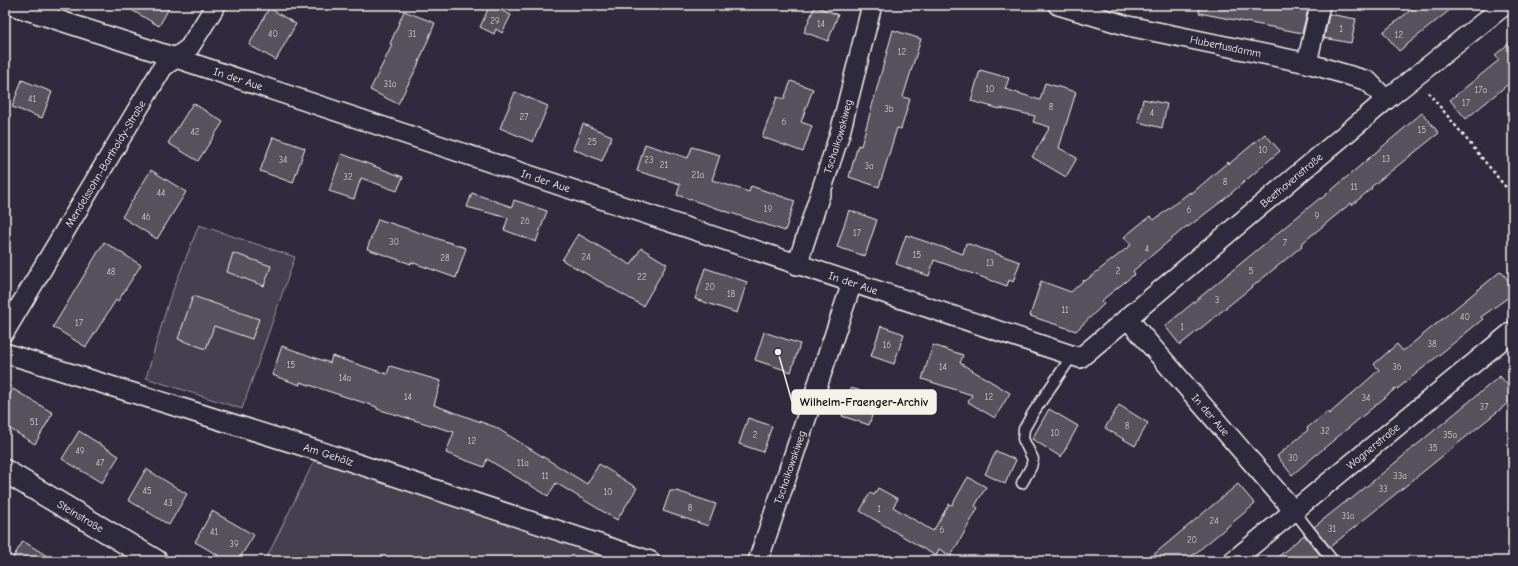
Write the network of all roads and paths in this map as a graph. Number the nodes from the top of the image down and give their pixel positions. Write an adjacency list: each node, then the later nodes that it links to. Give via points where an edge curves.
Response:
1 (11, 5): 7 (street, In der Aue)
2 (216, 5): 7 (street, Mendelssohn-Bartholdy-Straße, via 189,48)
3 (872, 5): 12 (street, Tschaikowskiweg, via 840,133)
4 (1058, 5): 8 (street, Hubertusdamm, via 1128,26)
5 (1320, 5): 8 (street)
6 (1505, 5): 9 (street, Beethovenstraße)
7 (176, 58): 12 (street, In der Aue); 15 (street, Mendelssohn-Bartholdy-Straße, via 163,67)
8 (1307, 63): 10 (street, Hubertusdamm, via 1368,81)
9 (1416, 78): 10 (street, Beethovenstraße); 11 (path)
10 (1386, 100): 14 (street, Beethovenstraße)
11 (1513, 196)
12 (797, 265): 13 (street, In der Aue)
13 (852, 283): 18 (street, In der Aue); 24 (street, Tschaikowskiweg)
14 (1127, 318): 18 (street, Beethovenstraße); 21 (street, In der Aue)
15 (5, 331)
16 (1513, 331): 21 (street, Wagnerstraße)
17 (5, 353): 23 (street, Am Gehölz, via 319,451)
18 (1076, 357): 20 (lane, via 1033,413 1024,429 1023,439 1033,458)
19 (5, 471): 22 (street, Steinstraße)
20 (1022, 483)
21 (1294, 511): 25 (street, Wagnerstraße); 26 (lane)
22 (156, 561)
23 (650, 561)
24 (758, 561)
25 (1233, 561)
26 (1333, 561)

